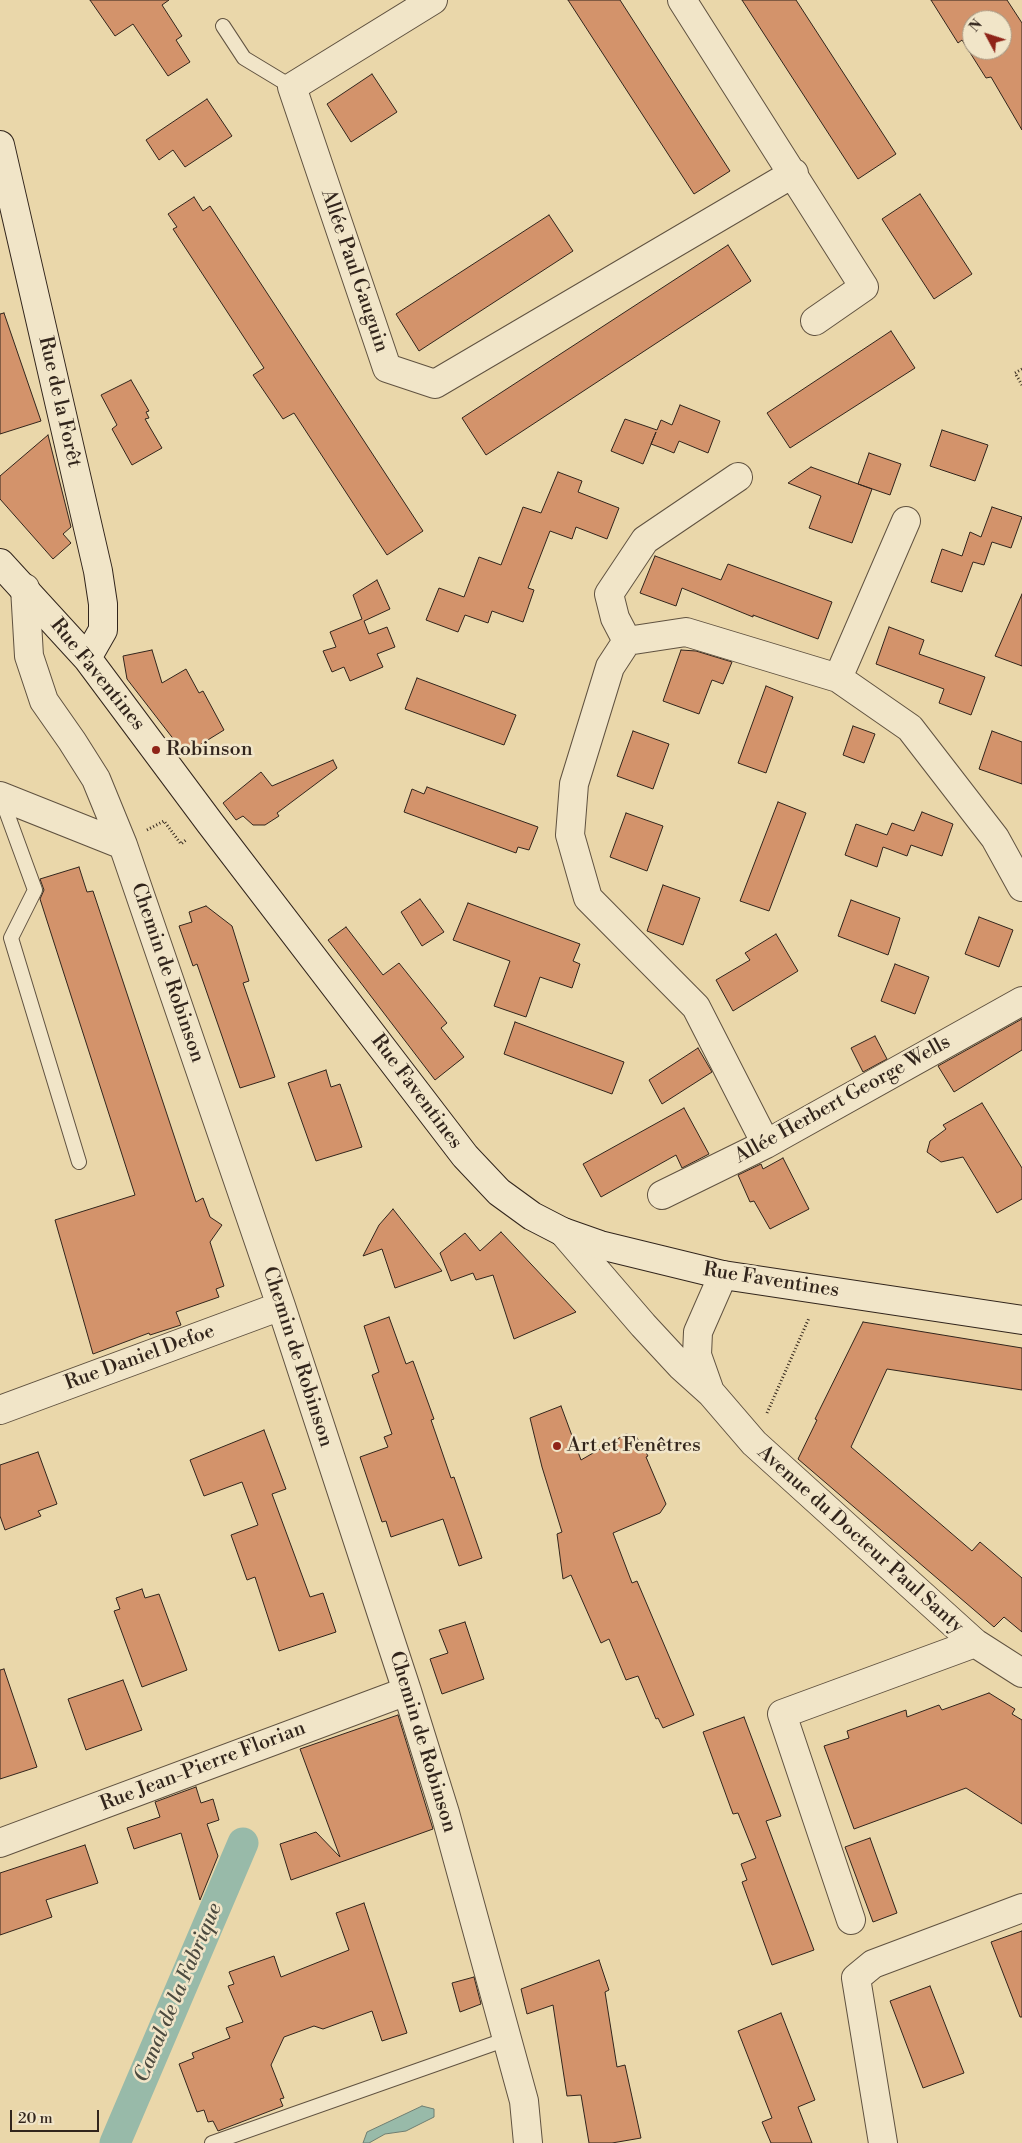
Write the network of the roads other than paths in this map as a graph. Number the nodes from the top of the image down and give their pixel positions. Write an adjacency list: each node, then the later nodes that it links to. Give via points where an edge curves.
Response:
1 (433, 0): 4 (street)
2 (682, 0): 6 (street)
3 (223, 26): 4 (lane, via 244,58)
4 (292, 87): 6 (street, Allée Paul Gauguin, via 387,368 435,384)
5 (0, 145): 13 (street, Rue de la Forêt, via 98,571 103,630)
6 (794, 173): 7 (street, via 864,286)
7 (815, 321)
8 (738, 477): 12 (street, via 645,540 609,594 615,618)
9 (906, 521): 14 (street)
10 (0, 563): 11 (street, Rue Faventines)
11 (25, 588): 13 (street, Rue Faventines); 16 (street, Chemin de Robinson, via 30,656 44,701 96,779)
12 (627, 641): 14 (street, via 686,632); 19 (street, via 610,667 574,784 570,835 588,898 696,1007)
13 (87, 658): 22 (street, Rue Faventines, via 465,1156 499,1192 532,1216)
14 (838, 678): 17 (street, via 910,728 995,838)
15 (0, 796): 16 (street); 20 (lane, via 35,890 11,938)
16 (123, 844): 24 (street, Chemin de Robinson)
17 (1022, 887)
18 (1022, 1001): 19 (street, Allée Herbert George Wells)
19 (766, 1144): 21 (street, Allée Herbert George Wells)
20 (79, 1162)
21 (662, 1195)
22 (563, 1232): 23 (street, Rue Faventines, via 600,1245); 26 (street, Avenue du Docteur Paul Santy, via 643,1325 681,1366)
23 (723, 1275): 25 (street, Rue Faventines); 26 (street, Avenue du Docteur Paul Santy, via 698,1332 697,1355)
24 (281, 1306): 27 (street, Rue Daniel Defoe); 30 (street, Chemin de Robinson)
25 (1022, 1320)
26 (711, 1392): 28 (street, Avenue du Docteur Paul Santy, via 754,1443)
27 (0, 1410)
28 (975, 1643): 29 (street, Avenue du Docteur Paul Santy); 33 (street, via 782,1714)
29 (1022, 1673)
30 (407, 1691): 31 (street, Rue Jean-Pierre Florian); 34 (street, Chemin de Robinson, via 445,1813)
31 (0, 1843)
32 (1022, 1908): 37 (street, via 873,1964 856,1978)
33 (852, 1920)
34 (507, 2039): 35 (lane); 36 (street, Chemin de Robinson, via 524,2101)
35 (212, 2143)
36 (528, 2143)
37 (883, 2143)

